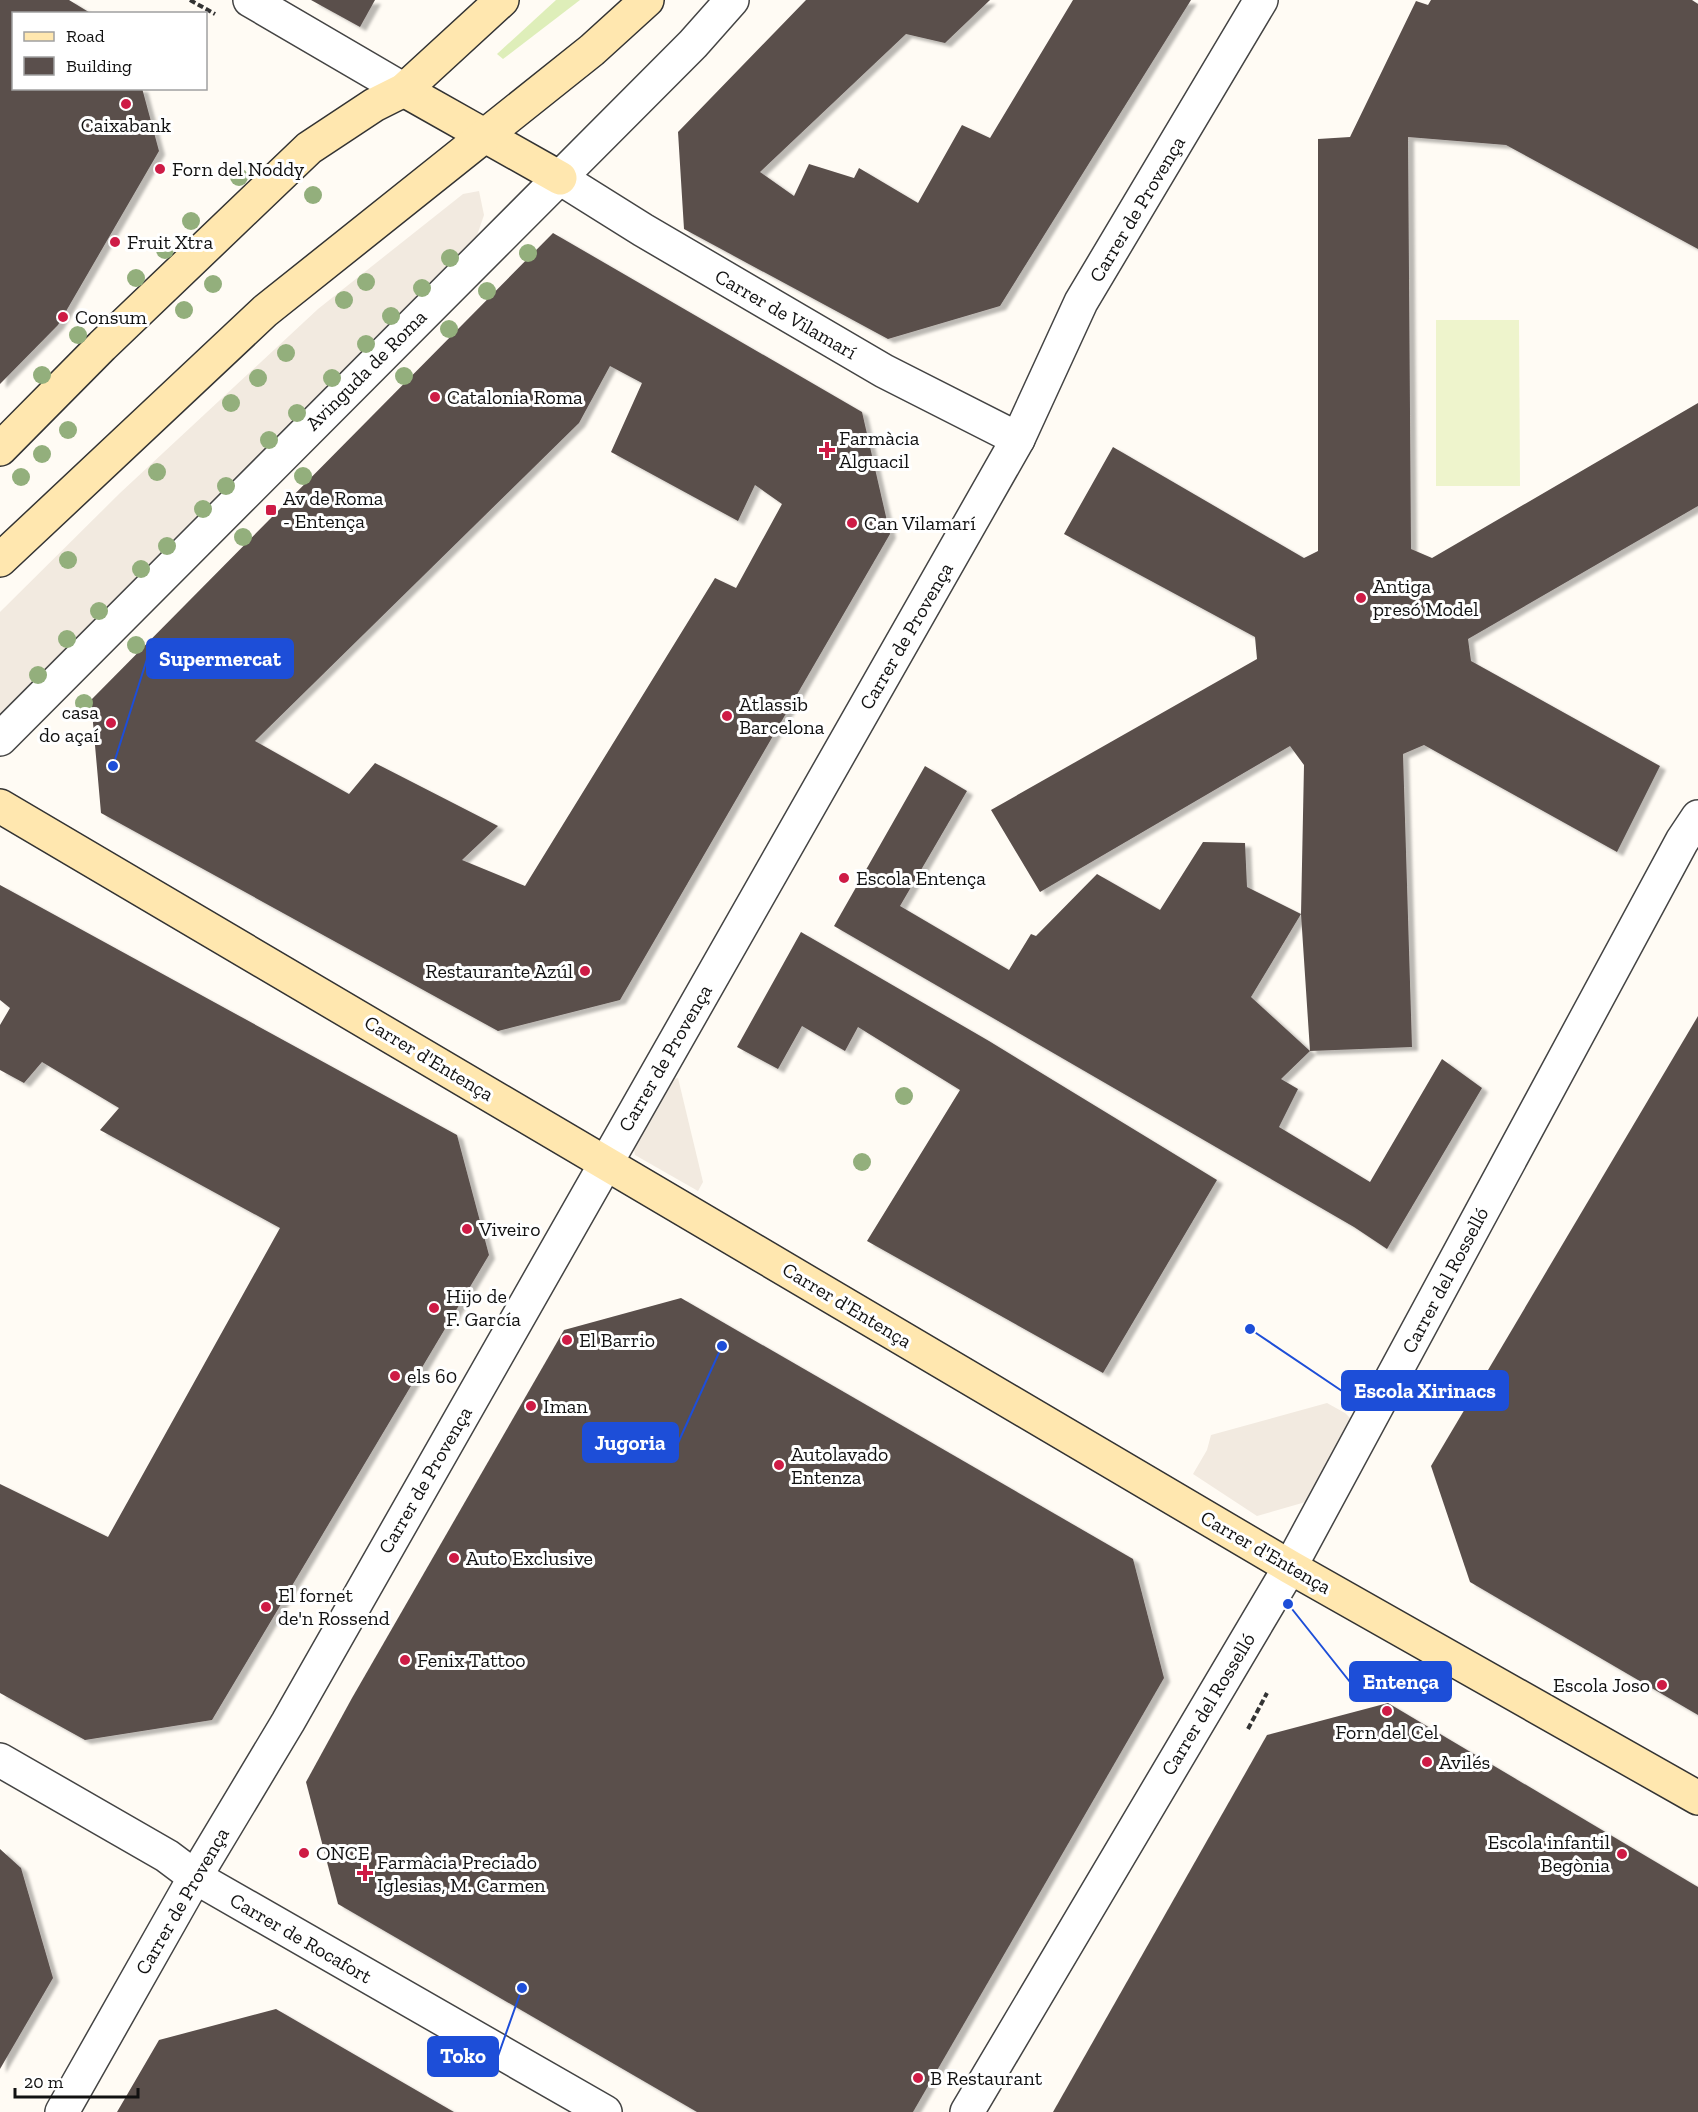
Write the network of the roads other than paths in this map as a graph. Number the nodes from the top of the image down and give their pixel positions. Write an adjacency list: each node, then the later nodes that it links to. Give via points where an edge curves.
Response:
1 (250, 0): 6 (street)
2 (502, 0): 6 (main road)
3 (647, 0): 7 (main road, via 592,50)
4 (732, 0): 8 (street, Avinguda de Roma)
5 (1261, 0): 9 (street, Carrer de Provença, via 1081,302)
6 (404, 90): 7 (main road); 10 (main road, via 309,148)
7 (485, 135): 8 (main road); 11 (main road, via 265,311)
8 (560, 178): 9 (street, Carrer de Vilamarí, via 643,231 884,371); 12 (street, Avinguda de Roma)
9 (1018, 439): 15 (street, Carrer de Provença)
10 (0, 449)
11 (0, 560)
12 (0, 739)
13 (0, 806): 15 (main road, Carrer d'Entença)
14 (1698, 817): 16 (street, Carrer del Rosselló)
15 (604, 1162): 16 (main road, Carrer d'Entença); 19 (street, Carrer de Provença, via 288,1722)
16 (1290, 1567): 18 (main road, Carrer d'Entença); 22 (street, Carrer del Rosselló)
17 (0, 1760): 19 (street, Carrer de Rocafort, via 166,1856)
18 (1698, 1798)
19 (195, 1877): 20 (street, Carrer de Provença); 21 (street, Carrer de Rocafort)
20 (62, 2112)
21 (605, 2112)
22 (968, 2112)

